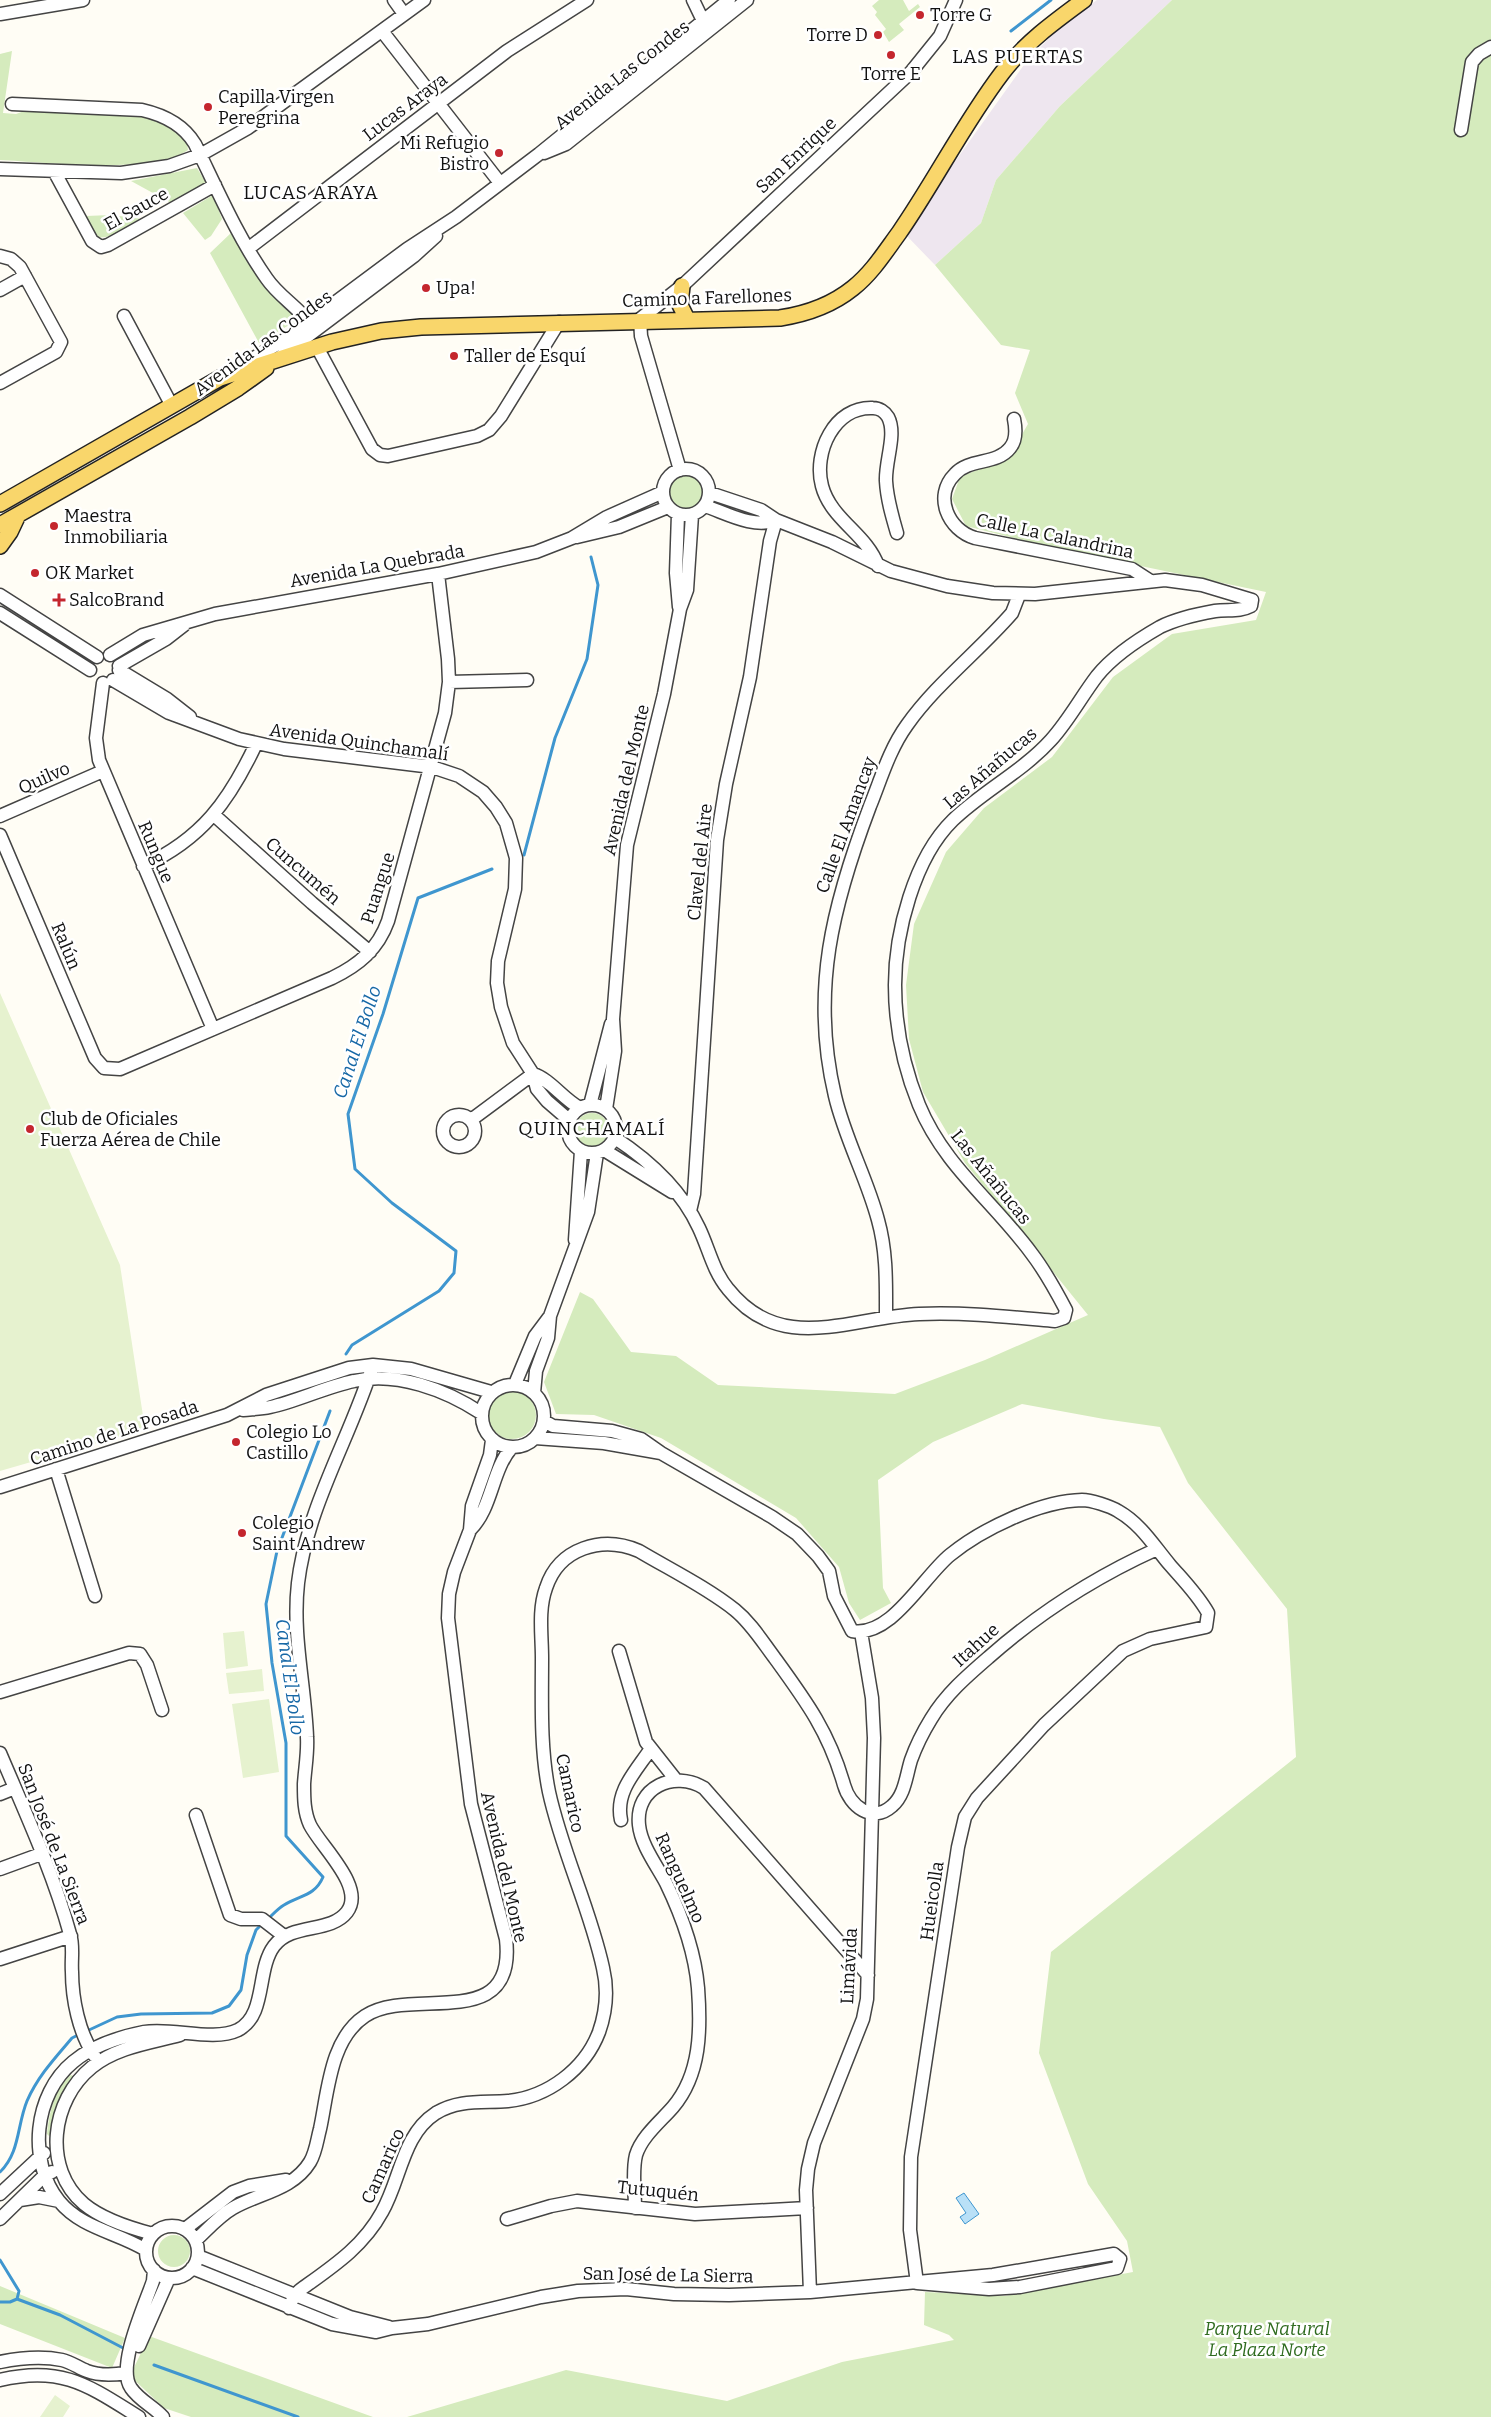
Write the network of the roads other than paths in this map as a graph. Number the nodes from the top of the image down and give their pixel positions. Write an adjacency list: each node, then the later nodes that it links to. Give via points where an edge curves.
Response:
1 (83, 0): 10 (street)
2 (394, 0): 13 (street)
3 (424, 0): 13 (street)
4 (587, 0): 18 (street, Lucas Araya, via 525,38)
5 (692, 0): 14 (street)
6 (729, 0): 14 (street, Avenida Las Condes)
7 (747, 0): 14 (street, Avenida Las Condes)
8 (956, 0): 28 (street, San Enrique, via 940,36 911,72)
9 (1084, 0): 32 (main road, Camino a Farellones, via 1038,35 1003,72 909,218 872,269 852,289 822,306 792,316)
10 (47, 3): 11 (street)
11 (28, 4): 12 (street)
12 (0, 14)
13 (404, 14): 15 (street)
14 (706, 26): 23 (street, Avenida Las Condes)
15 (382, 31): 18 (street); 20 (street, via 248,128)
16 (1491, 47): 19 (street, via 1472,62)
17 (12, 104): 20 (street, via 150,112 185,130)
18 (437, 104): 23 (street); 25 (street, Lucas Araya)
19 (1461, 130)
20 (200, 155): 22 (street, via 169,166 137,172); 24 (street)
21 (0, 168): 22 (street)
22 (54, 171): 24 (street, El Sauce, via 92,241 101,247)
23 (500, 184): 34 (street, Avenida Las Condes, via 406,249)
24 (215, 185): 25 (street)
25 (249, 248): 34 (street, via 275,289)
26 (5, 258): 27 (street)
27 (25, 276): 29 (street); 38 (street, via 60,339 60,347)
28 (682, 286): 31 (street, San Enrique); 32 (main road, via 680,305)
29 (0, 290)
30 (124, 316): 39 (street)
31 (640, 319): 32 (main road, Camino a Farellones); 33 (main road, Camino a Farellones); 41 (street, via 641,336)
32 (688, 319)
33 (559, 322): 35 (main road, Camino a Farellones, via 401,328 363,334); 35 (street, via 490,430 477,436 388,456 372,449)
34 (312, 326): 36 (street, Avenida Las Condes); 37 (street, Avenida Las Condes)
35 (317, 347): 36 (main road, Camino a Farellones)
36 (275, 361): 37 (main road, Camino a Farellones); 47 (main road, Avenida Las Condes, via 222,398)
37 (220, 378): 39 (main road, Avenida Las Condes)
38 (0, 383)
39 (172, 406): 44 (main road, Avenida Las Condes)
40 (1014, 419): 56 (street, Calle La Calandrina, via 1014,439 1008,451 963,467 949,480 945,506 952,524 975,538 1132,569)
41 (680, 470): 42 (street, via 670,476); 43 (street, via 691,469 701,474 708,482)
42 (663, 492): 46 (street); 52 (street, Avenida La Quebrada, via 606,517)
43 (710, 493): 45 (street); 49 (street, via 761,510)
44 (0, 504)
45 (705, 506): 48 (street); 49 (street, via 756,523)
46 (673, 510): 48 (street); 52 (street, Avenida La Quebrada, via 610,531); 59 (street, Avenida del Monte)
47 (18, 515): 50 (main road, Avenida Las Condes); 53 (main road)
48 (692, 515): 59 (street, Avenida del Monte, via 689,576)
49 (776, 520): 54 (street, via 832,542); 88 (street, Clavel del Aire, via 718,840 694,1194)
50 (0, 525)
51 (897, 533): 54 (street, via 888,504 886,480 893,430 888,416 878,408 863,408 841,420 832,431 820,458 820,476 832,508 870,549)
52 (572, 538): 55 (street, Avenida La Quebrada, via 511,559)
53 (0, 546)
54 (878, 566): 58 (street, via 909,578 947,586)
55 (438, 574): 61 (street, Avenida La Quebrada, via 241,608); 67 (street, Puangue)
56 (1149, 580): 58 (street); 91 (street, Las Añañucas, via 1192,582 1252,600 1251,606 1245,610 1216,611 1163,625 1137,641 1098,674 1077,709 1050,741 1022,768 951,822 923,862 900,936 895,985 900,1039 919,1104 940,1147 1031,1253 1066,1310 1064,1318 1055,1321 942,1313)
57 (0, 595): 63 (street)
58 (1019, 595): 91 (street, Calle El Amancay, via 1012,613 922,706 900,736 848,866 831,931 825,1003 830,1067 844,1128 881,1231 886,1263)
59 (680, 610): 76 (street, Avenida del Monte, via 666,686 627,845)
60 (0, 613): 64 (street)
61 (186, 623): 62 (street, Avenida La Quebrada, via 144,635); 65 (street, Avenida La Quebrada)
62 (110, 655): 63 (street); 65 (street)
63 (96, 656): 64 (street)
64 (90, 670): 65 (street, via 94,679)
65 (113, 675): 68 (street, Avenida Quinchamalí, via 161,709); 70 (street, Rungue, via 96,738)
66 (527, 680): 67 (street)
67 (449, 682): 69 (street, Puangue, via 443,726)
68 (256, 744): 69 (street, Avenida Quinchamalí); 71 (street, via 238,780)
69 (432, 767): 75 (street, Puangue, via 392,912); 79 (street, Avenida Quinchamalí, via 459,776 483,792 511,834 516,880 499,950 497,983 508,1031)
70 (103, 771): 72 (street, Quilvo); 74 (street, Rungue)
71 (214, 815): 74 (street, via 182,844); 75 (street, Cuncumén)
72 (0, 816)
73 (0, 835): 78 (street, Ralún, via 95,1058)
74 (143, 866): 77 (street, Rungue)
75 (370, 952): 77 (street, Puangue, via 346,971)
76 (613, 1019): 80 (street, Avenida del Monte); 81 (street, Avenida del Monte, via 615,1051)
77 (213, 1030): 78 (street, Puangue, via 120,1069)
78 (104, 1068)
79 (533, 1074): 80 (street, Avenida Quinchamalí, via 544,1079 562,1096); 82 (street); 83 (street, Avenida Quinchamalí, via 540,1092)
80 (585, 1106): 81 (street); 83 (street)
81 (606, 1109): 84 (street, via 616,1125)
82 (471, 1120)
83 (569, 1120): 85 (street, via 569,1138)
84 (615, 1138): 86 (street); 87 (street, via 654,1166)
85 (581, 1151): 86 (street); 89 (street)
86 (601, 1151): 87 (street); 89 (street, via 588,1212)
87 (677, 1194): 88 (street)
88 (690, 1212): 91 (street, via 722,1280 744,1306 763,1319 784,1326 815,1329)
89 (575, 1245): 90 (street)
90 (550, 1316): 94 (street, via 535,1336); 96 (street, via 548,1338 536,1372)
91 (886, 1316)
92 (374, 1365): 93 (street); 95 (street, Camino de La Posada, via 411,1369); 97 (street, Camino de La Posada, via 349,1368 312,1379 266,1395)
93 (369, 1379): 97 (street, Camino de La Posada, via 335,1386 269,1408); 98 (street, Camino de La Posada, via 396,1380 428,1388); 124 (street, via 310,1529 296,1602 296,1634 307,1735 304,1806 317,1839 348,1881 353,1897 347,1912 338,1920)
94 (515, 1384): 95 (street); 96 (street)
95 (491, 1392): 98 (street)
96 (534, 1393): 99 (street, via 542,1405)
97 (238, 1411): 104 (street, Camino de La Posada)
98 (481, 1413): 101 (street, via 482,1425)
99 (544, 1421): 100 (street); 103 (street, via 553,1426 623,1432 641,1439)
100 (535, 1438): 102 (street, via 522,1446); 103 (street, via 604,1443)
101 (492, 1440): 102 (street); 106 (street, Avenida del Monte, via 472,1506)
102 (512, 1447): 106 (street, Avenida del Monte, via 504,1459 484,1512)
103 (661, 1453): 109 (street, via 797,1534 829,1571 834,1596 852,1631)
104 (56, 1469): 105 (street, Camino de La Posada); 108 (street)
105 (0, 1487)
106 (470, 1530): 134 (street, Avenida del Monte, via 452,1583 448,1630 469,1796 506,1939 504,1969 492,1988 475,1999 453,2004 393,2005 358,2021 345,2035 337,2052 312,2157)
107 (1157, 1550): 109 (street, via 1142,1529 1117,1510 1084,1500 1058,1503 986,1532 950,1556 893,1618); 118 (street, Itahue, via 1056,1604 1009,1639 964,1679 925,1728 897,1801 885,1811); 150 (street, Hueicolla, via 1208,1612 1206,1627 1150,1639 1123,1651 999,1772 965,1817 911,2157 910,2230)
108 (95, 1596)
109 (861, 1632): 118 (street, Limávida, via 873,1718)
110 (619, 1651): 113 (street)
111 (0, 1692): 112 (street, via 129,1653 140,1654)
112 (162, 1710)
113 (650, 1750): 115 (street); 120 (street, via 622,1792)
114 (0, 1753): 116 (street, San José de La Sierra)
115 (676, 1780): 126 (street, via 697,1784 709,1792); 138 (street, Ranguelmo, via 663,1783 647,1796 640,1810 639,1825 673,1898 690,1946 698,1987 698,2044 691,2076 681,2096 638,2150 634,2166)
116 (15, 1788): 117 (street); 121 (street, San José de La Sierra)
117 (0, 1794)
118 (872, 1814): 126 (street, Limávida); 152 (street, Camarico, via 849,1799 833,1748 816,1716 736,1611 625,1546 596,1544 567,1558 554,1572 543,1599 543,1748 553,1810 603,1968 605,2001 598,2034 579,2065 543,2091 509,2101 461,2103 429,2118 412,2138 390,2198 369,2233 348,2255)
119 (196, 1815): 124 (street, via 230,1915 241,1919 262,1919)
120 (621, 1820)
121 (41, 1854): 122 (street); 123 (street, San José de La Sierra)
122 (0, 1869)
123 (71, 1936): 125 (street); 128 (street, San José de La Sierra, via 74,1999)
124 (284, 1936): 127 (street, via 276,1942 266,1960 256,2008 248,2023 225,2034)
125 (0, 1959)
126 (868, 1975): 139 (street, Limávida, via 862,2019 810,2156)
127 (190, 2032): 128 (street, via 147,2032); 129 (street, via 129,2049)
128 (90, 2050): 129 (street, San José de La Sierra); 131 (street, via 62,2072 48,2094 40,2125)
129 (99, 2062): 130 (street, via 77,2081 65,2100 58,2121)
130 (57, 2148): 131 (street); 132 (street)
131 (40, 2155): 133 (street); 135 (street)
132 (60, 2167): 133 (street); 143 (street, via 70,2188 90,2209)
133 (45, 2175): 136 (street); 137 (street)
134 (295, 2178): 142 (street, via 234,2192); 144 (street, Avenida del Monte, via 279,2189 231,2209)
135 (0, 2194)
136 (18, 2201): 137 (street, via 39,2196); 140 (street)
137 (59, 2201): 145 (street, via 90,2226)
138 (635, 2208): 139 (street, Tutuquén, via 695,2214); 141 (street, Tutuquén, via 577,2201)
139 (807, 2208): 151 (street, Limávida)
140 (0, 2219)
141 (507, 2219)
142 (185, 2229): 143 (street, via 166,2226); 144 (street)
143 (153, 2234): 145 (street)
144 (196, 2240): 146 (street)
145 (146, 2250): 148 (street)
146 (198, 2256): 147 (street); 152 (street, San José de La Sierra)
147 (192, 2268): 149 (street, via 182,2276); 153 (street, San José de La Sierra)
148 (154, 2270): 149 (street); 157 (street, via 128,2356)
149 (169, 2278): 157 (street)
150 (917, 2283): 150 (street, San José de La Sierra, via 989,2289 1020,2287 1117,2268 1120,2259 1114,2254 993,2275); 151 (street, San José de La Sierra)
151 (810, 2292): 154 (street, San José de La Sierra, via 710,2295 626,2289 578,2290 428,2324)
152 (294, 2296): 153 (street); 154 (street, San José de La Sierra, via 350,2317)
153 (289, 2308): 154 (street, San José de La Sierra, via 332,2324 364,2331)
154 (392, 2328)
155 (64, 2360): 156 (street, via 37,2358); 157 (street, via 88,2372); 159 (street)
156 (0, 2362)
157 (126, 2373): 161 (street, via 131,2388)
158 (0, 2380): 159 (street, via 36,2374)
159 (86, 2384): 160 (street)
160 (139, 2417)
161 (163, 2417)

